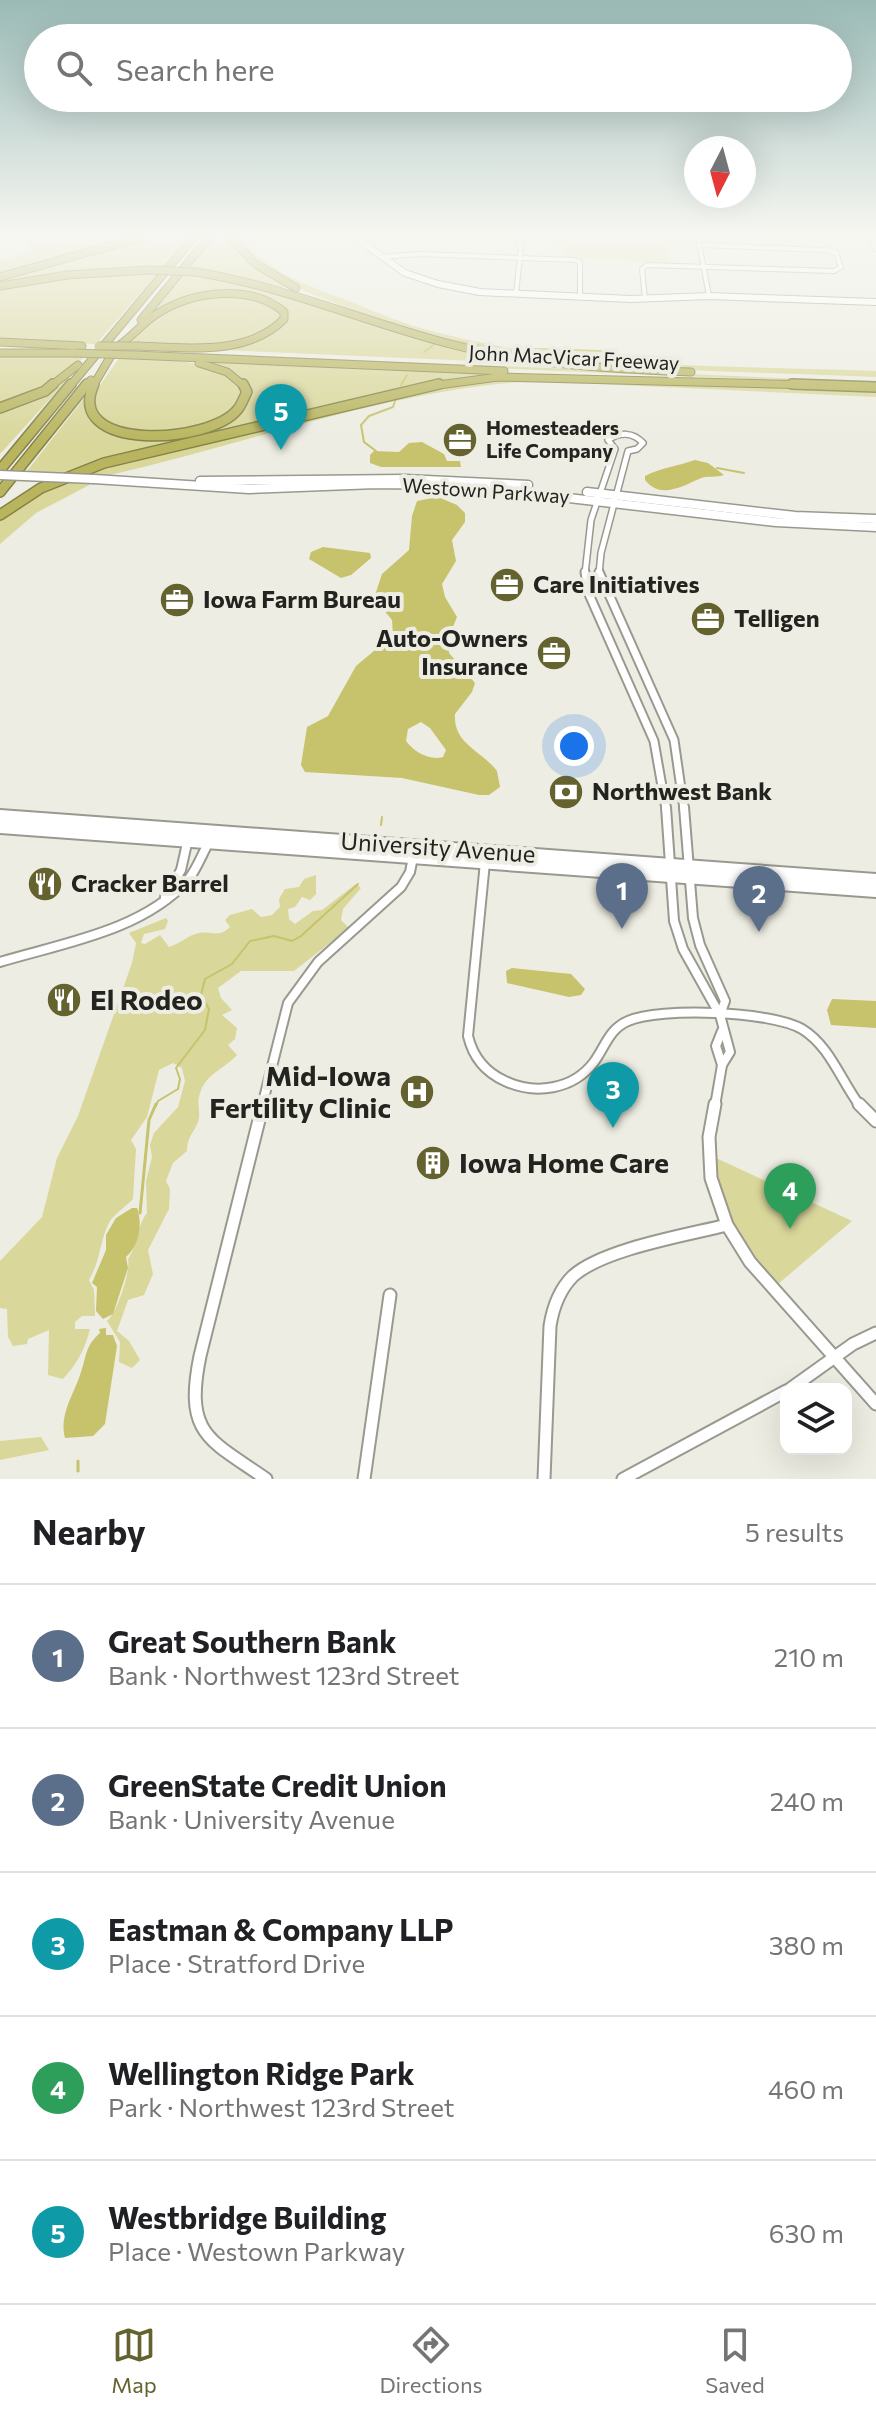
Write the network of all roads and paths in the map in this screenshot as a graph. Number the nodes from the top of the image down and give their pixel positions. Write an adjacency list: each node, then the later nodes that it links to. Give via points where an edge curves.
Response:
1 (135, 306): 8 (highway)
2 (152, 306): 10 (highway)
3 (170, 306): 10 (highway)
4 (277, 306): 11 (highway, via 284,315 274,330 242,342)
5 (330, 306): 7 (highway, bridge)
6 (338, 306): 7 (highway)
7 (373, 320): 14 (highway, via 507,356)
8 (120, 324): 18 (highway, via 52,387); 19 (highway)
9 (0, 342): 11 (highway, John MacVicar Freeway, bridge)
10 (121, 344): 13 (highway)
11 (137, 350): 12 (highway, John MacVicar Freeway, bridge); 13 (highway, via 223,370 244,384 245,401 228,419 193,432 158,436 118,431 95,419 88,403); 14 (highway, John MacVicar Freeway); 16 (highway, John MacVicar Freeway)
12 (0, 352)
13 (112, 354): 24 (highway)
14 (681, 372): 15 (highway)
15 (876, 380)
16 (715, 381): 17 (highway); 27 (highway, via 525,376 445,383 94,466 41,488)
17 (876, 387)
18 (0, 408)
19 (47, 412): 22 (highway); 23 (highway)
20 (615, 449): 21 (street); 21 (street, via 608,440 615,435 642,441 641,447); 25 (street)
21 (628, 451): 26 (street)
22 (0, 457)
23 (0, 472): 25 (street, Westown Parkway, bridge, via 249,489 442,485)
24 (0, 492)
25 (601, 497): 26 (street, Westown Parkway); 36 (street, via 582,560 585,580 654,741 666,802)
26 (615, 499): 28 (street, Westown Parkway); 29 (street, Westown Parkway, via 776,522); 37 (street, via 599,574 674,740)
27 (0, 515)
28 (876, 519)
29 (876, 527)
30 (0, 816): 32 (street, University Avenue)
31 (0, 827): 32 (street, University Avenue)
32 (188, 836): 33 (street, University Avenue); 40 (street, via 182,868)
33 (211, 838): 34 (street, University Avenue); 40 (street, via 189,880)
34 (414, 852): 35 (street, University Avenue); 36 (street, University Avenue); 51 (street, via 407,880 307,973 288,1003 200,1356 193,1393 201,1426 219,1450)
35 (485, 862): 36 (street, University Avenue); 42 (street, via 468,1036 474,1055 491,1074 520,1087 558,1086 589,1069 606,1037 631,1020)
36 (669, 870): 37 (street, University Avenue); 42 (street, via 677,933)
37 (688, 872): 38 (street, University Avenue); 39 (street, University Avenue); 42 (street, via 698,939 725,1001)
38 (876, 880)
39 (876, 891)
40 (161, 902): 41 (street, via 126,922)
41 (0, 962)
42 (720, 1015): 43 (street, via 770,1017 806,1031 827,1050 851,1098); 44 (street, via 730,1052 722,1065 709,1157)
43 (876, 1121)
44 (727, 1225): 47 (street, via 766,1282); 53 (street, via 589,1264 569,1279 553,1306 550,1326)
45 (390, 1295): 52 (street)
46 (876, 1333): 47 (street)
47 (836, 1356): 48 (street); 50 (street)
48 (798, 1383)
49 (780, 1394): 54 (street)
50 (876, 1404)
51 (266, 1479)
52 (364, 1479)
53 (544, 1479)
54 (623, 1479)

